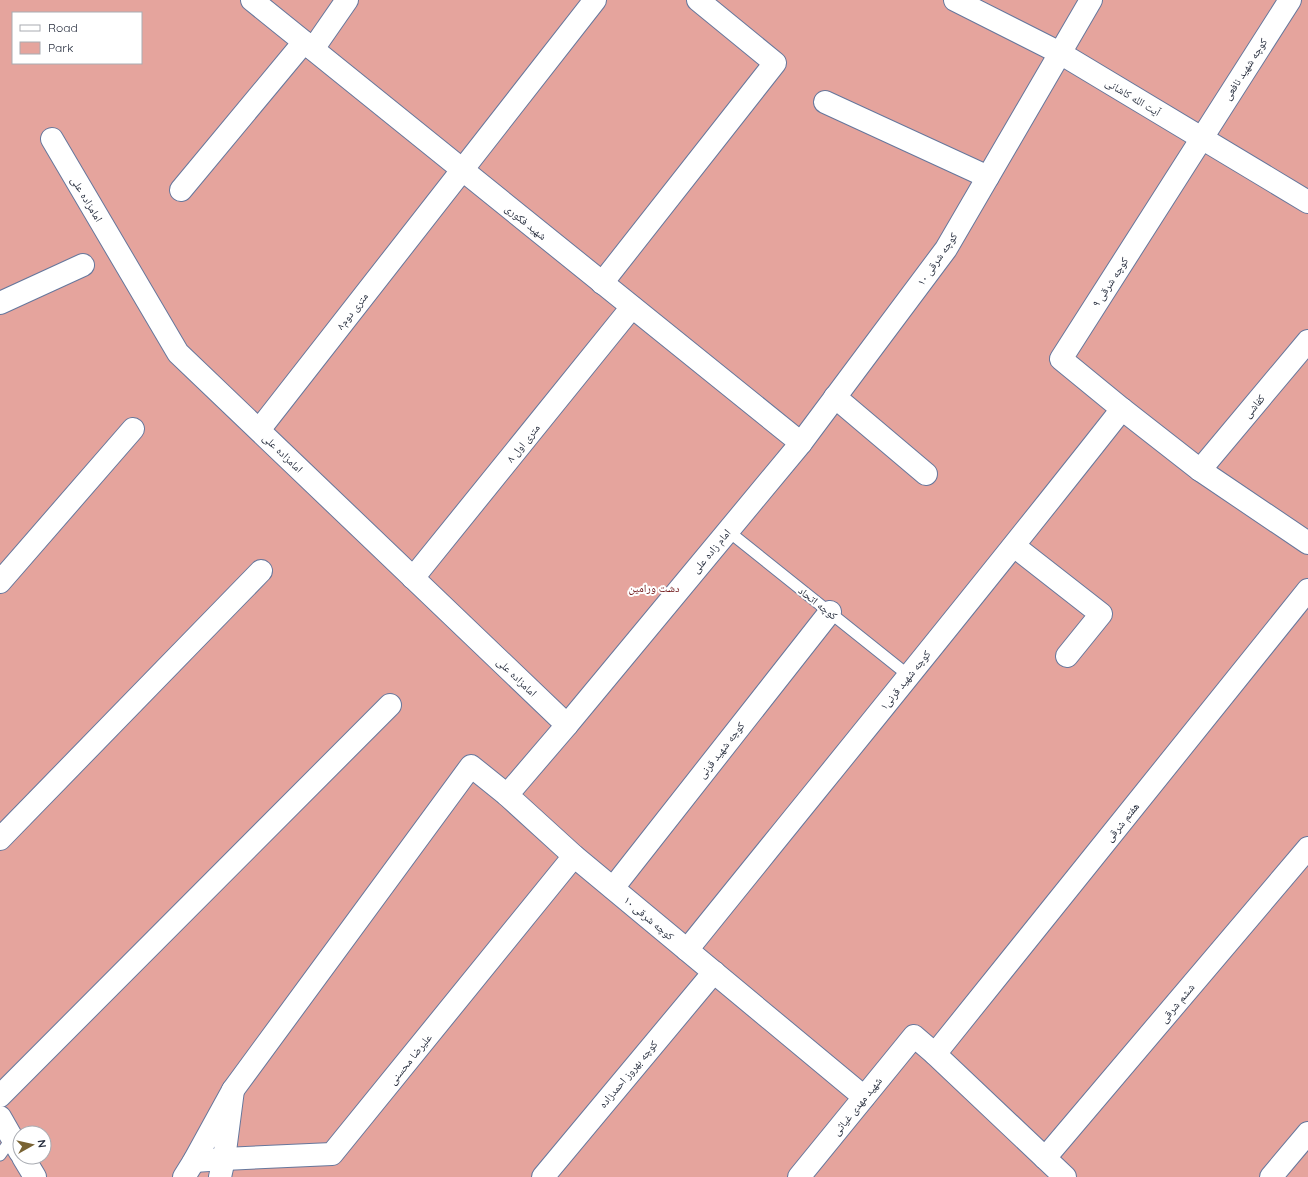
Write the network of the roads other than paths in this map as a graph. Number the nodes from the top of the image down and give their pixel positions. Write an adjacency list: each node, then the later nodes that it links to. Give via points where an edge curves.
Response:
1 (252, 0): 8 (street, شهید فکوری)
2 (347, 0): 8 (street)
3 (595, 0): 13 (street, متری دوم۸)
4 (698, 0): 18 (street, via 775,63)
5 (955, 0): 9 (street, آیت الله کاشانی)
6 (1091, 0): 9 (street, کوچه شرقی ۱۰)
7 (1290, 0): 11 (street, کوچه شهید نافعی)
8 (308, 46): 13 (street, شهید فکوری); 15 (street)
9 (1060, 53): 11 (street, آیت الله کاشانی); 14 (street, کوچه شرقی ۱۰)
10 (825, 102): 14 (street)
11 (1201, 138): 16 (street, آیت الله کاشانی); 23 (street, کوچه شرقی ۹, via 1061,359)
12 (52, 139): 25 (street, امامزاده علی, via 178,352)
13 (462, 170): 18 (street, شهید فکوری); 25 (street, متری دوم۸)
14 (988, 177): 22 (street, کوچه شرقی ۱۰, via 946,249)
15 (181, 190)
16 (1308, 202)
17 (83, 265): 19 (street)
18 (602, 283): 20 (street, شهید فکوری)
19 (0, 303)
20 (632, 308): 26 (street, شهید فکوری); 33 (street, ۸ متری اول)
21 (1308, 341): 27 (street, کفاشی)
22 (835, 397): 26 (street, کوچه شرقی ۱۰); 28 (street)
23 (1122, 409): 27 (street); 31 (street, کوچه شهید قرنی۱)
24 (132, 429): 34 (street)
25 (259, 430): 33 (street, امامزاده علی)
26 (797, 447): 29 (street, امام زاده علی)
27 (1200, 470): 30 (street)
28 (926, 474)
29 (728, 531): 36 (lane, کوچه اتحاد); 40 (street, امام زاده علی)
30 (1308, 543)
31 (1014, 546): 37 (street, via 1101,614); 38 (street, کوچه شهید قرنی۱)
32 (261, 571): 42 (street)
33 (413, 578): 40 (street, امامزاده علی)
34 (0, 582)
35 (1308, 590): 48 (street, هفتم شرقی)
36 (830, 612): 38 (lane, کوچه اتحاد); 45 (street, کوچه شهید قرنی)
37 (1067, 656)
38 (908, 675): 46 (street, کوچه شهید قرنی۱)
39 (390, 705): 50 (street)
40 (567, 725): 41 (street)
41 (507, 795): 44 (street, کوچه شرقی ۱۰); 49 (street, کوچه شرقی ۱۰, via 471,766)
42 (0, 839)
43 (1308, 848): 55 (street, ششم شرقی)
44 (574, 856): 45 (street, کوچه شرقی ۱۰); 57 (street, علیرضا محسنی, via 332,1154)
45 (613, 888): 46 (street, کوچه شرقی ۱۰)
46 (687, 950): 47 (street, کوچه شرقی ۱۰)
47 (714, 972): 51 (street, کوچه شرقی ۱۰); 60 (street, کوچه بهروز احمدزاده)
48 (935, 1054): 51 (street, شهید مهدی غیاثی, via 914,1036); 55 (street)
49 (233, 1090): 57 (street); 58 (street)
50 (0, 1096)
51 (864, 1097): 61 (street, شهید مهدی غیاثی)
52 (0, 1117): 54 (street)
53 (1308, 1133): 63 (street)
54 (11, 1148)
55 (1045, 1158): 62 (street)
56 (27, 1165): 59 (street)
57 (222, 1168): 58 (street, علیرضا محسنی)
58 (189, 1169)
59 (34, 1177)
60 (543, 1177)
61 (799, 1177)
62 (1065, 1177)
63 (1271, 1177)

